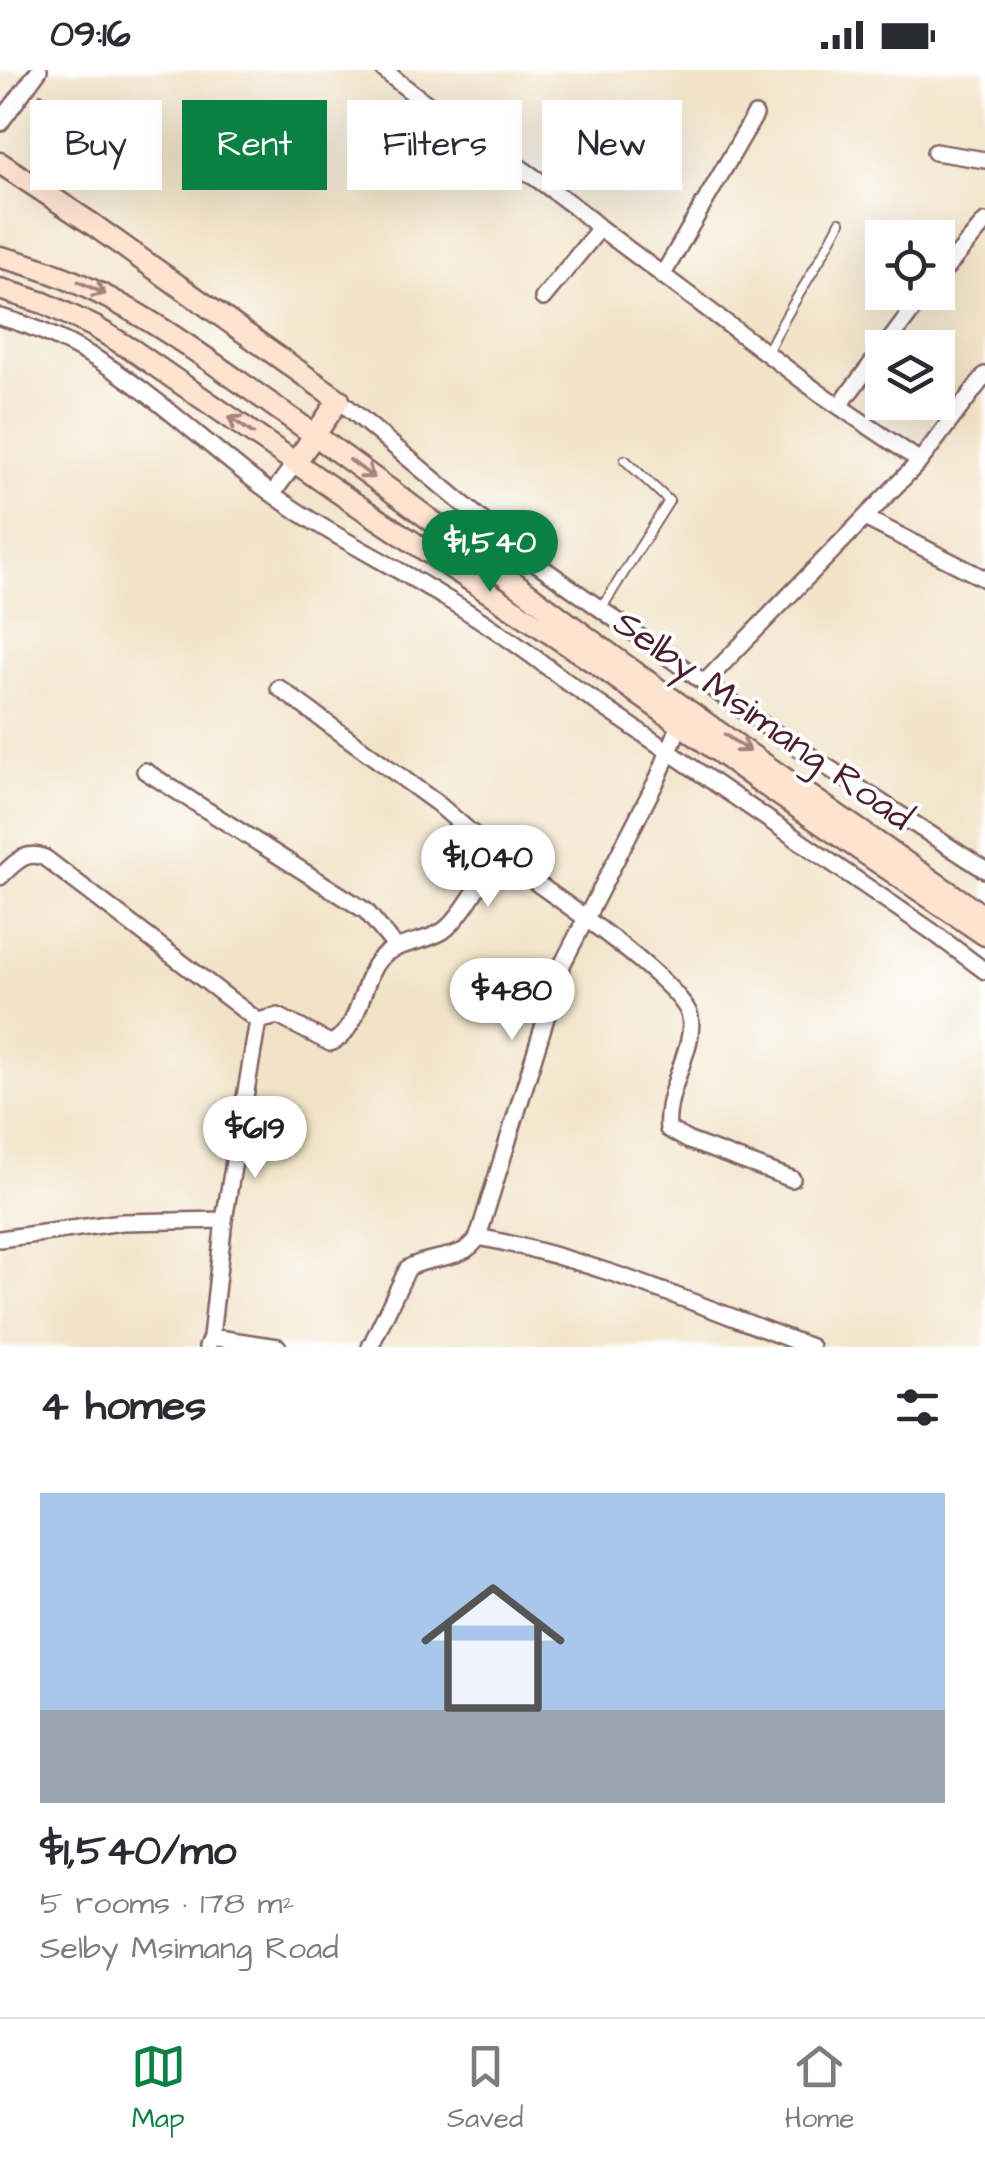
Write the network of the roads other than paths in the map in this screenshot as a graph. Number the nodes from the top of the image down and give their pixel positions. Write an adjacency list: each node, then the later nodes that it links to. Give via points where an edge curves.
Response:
1 (39, 70): 4 (street)
2 (384, 70): 10 (street)
3 (756, 116): 13 (street)
4 (0, 123)
5 (935, 152): 6 (street)
6 (985, 160)
7 (0, 163): 22 (main road)
8 (840, 222): 19 (lane)
9 (985, 222): 12 (street)
10 (600, 228): 13 (street); 15 (street)
11 (0, 258): 24 (main road, Selby Msimang Road, one-way to 24, via 100,290)
12 (955, 258)
13 (662, 276): 19 (street)
14 (0, 289): 27 (main road, Selby Msimang Road, one-way to 14, via 93,326)
15 (543, 298)
16 (912, 310): 18 (street)
17 (0, 317): 28 (street, via 96,356)
18 (897, 330)
19 (767, 353): 23 (street)
20 (865, 372): 23 (street)
21 (985, 376): 26 (street)
22 (339, 400): 24 (main road); 31 (street, via 519,551)
23 (839, 406): 26 (street)
24 (316, 434): 27 (main road); 40 (main road, Selby Msimang Road, one-way to 40, via 592,640)
25 (624, 460): 31 (lane, via 669,501)
26 (920, 461): 29 (street)
27 (295, 463): 28 (street); 34 (main road, Selby Msimang Road)
28 (273, 494): 35 (street, via 499,632)
29 (865, 518): 30 (street); 32 (street)
30 (985, 579)
31 (601, 610): 32 (street)
32 (704, 683): 38 (street)
33 (279, 688): 37 (street)
34 (680, 724): 35 (street); 42 (main road, Selby Msimang Road)
35 (670, 751): 41 (street); 44 (street)
36 (144, 771): 43 (street, via 366,911)
37 (498, 856): 41 (street); 43 (street, via 451,925)
38 (985, 870)
39 (0, 877): 45 (street, via 25,856 38,854)
40 (985, 917)
41 (583, 918): 46 (street, via 686,1007 690,1031 670,1094 668,1129); 48 (street, via 552,990)
42 (985, 935)
43 (396, 947): 45 (street, via 375,966 348,1028 333,1043 284,1018)
44 (985, 971)
45 (258, 1021): 47 (street)
46 (792, 1179)
47 (224, 1220): 49 (street, via 90,1225); 50 (street)
48 (478, 1236): 52 (street, via 466,1252 408,1268); 53 (street, via 603,1272)
49 (0, 1239)
50 (209, 1342): 51 (street)
51 (278, 1347)
52 (370, 1347)
53 (812, 1347)

